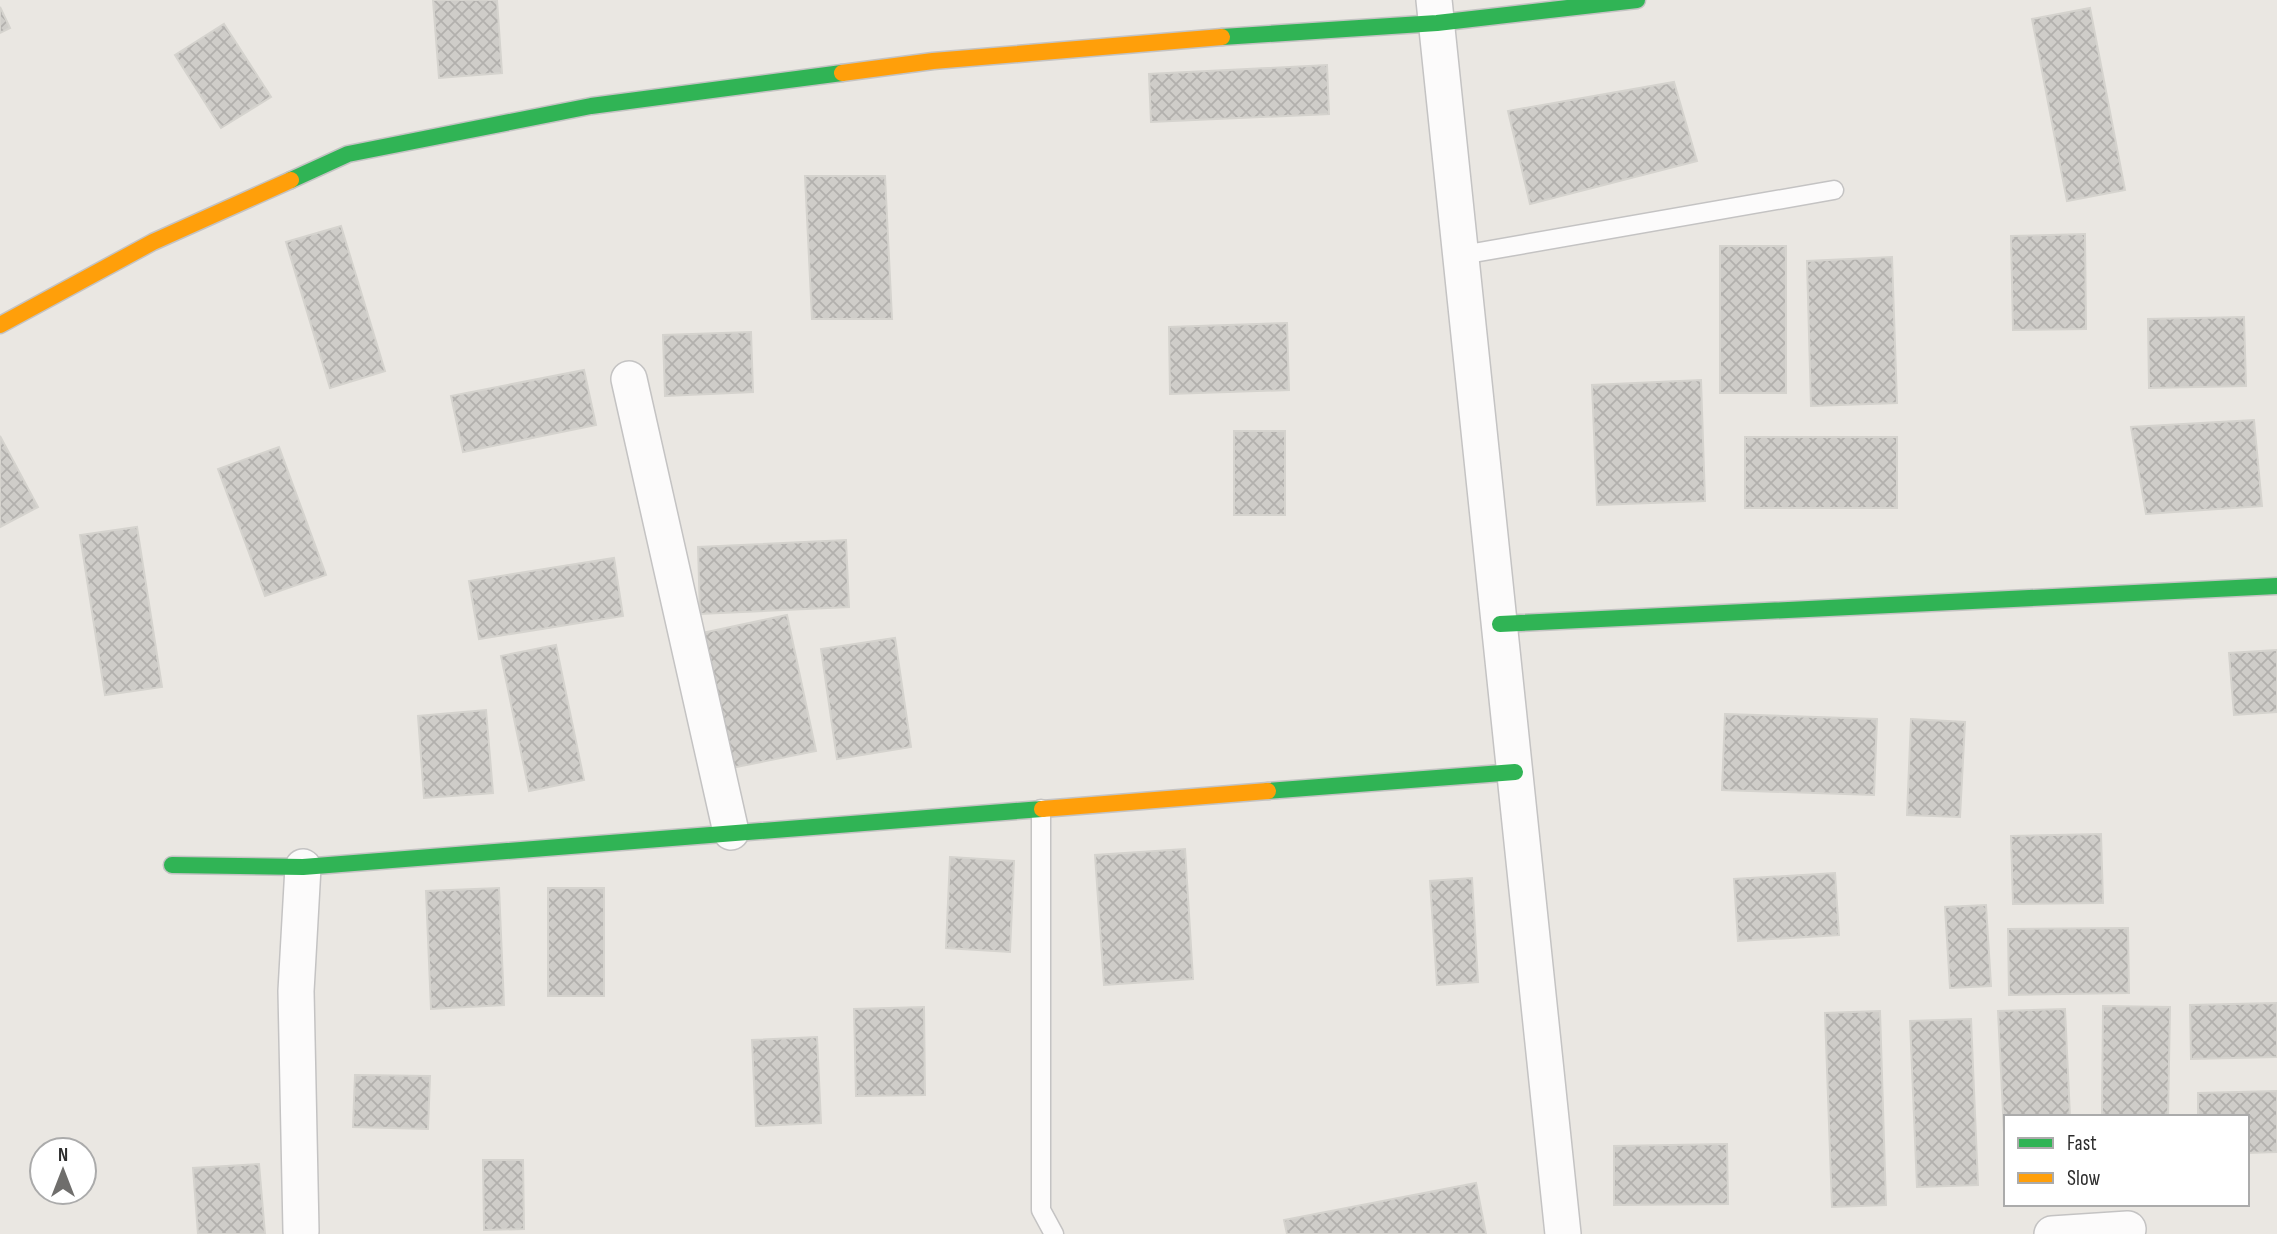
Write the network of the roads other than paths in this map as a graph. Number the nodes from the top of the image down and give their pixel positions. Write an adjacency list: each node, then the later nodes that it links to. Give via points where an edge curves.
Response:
1 (1637, 0): 2 (street)
2 (1436, 12): 4 (street); 5 (street, via 1299,31 933,61 591,106 348,154 153,242)
3 (1834, 190): 4 (lane)
4 (1462, 255): 8 (street)
5 (0, 325)
6 (629, 379): 11 (street)
7 (2277, 586): 8 (street)
8 (1500, 624): 9 (street)
9 (1515, 772): 10 (street); 17 (street)
10 (1041, 809): 11 (street); 16 (lane, via 1041,1210)
11 (731, 832): 13 (street)
12 (172, 865): 13 (street)
13 (303, 867): 15 (street, via 296,991)
14 (2128, 1229): 18 (street)
15 (300, 1231)
16 (1054, 1234)
17 (1563, 1234)
18 (2052, 1234)

